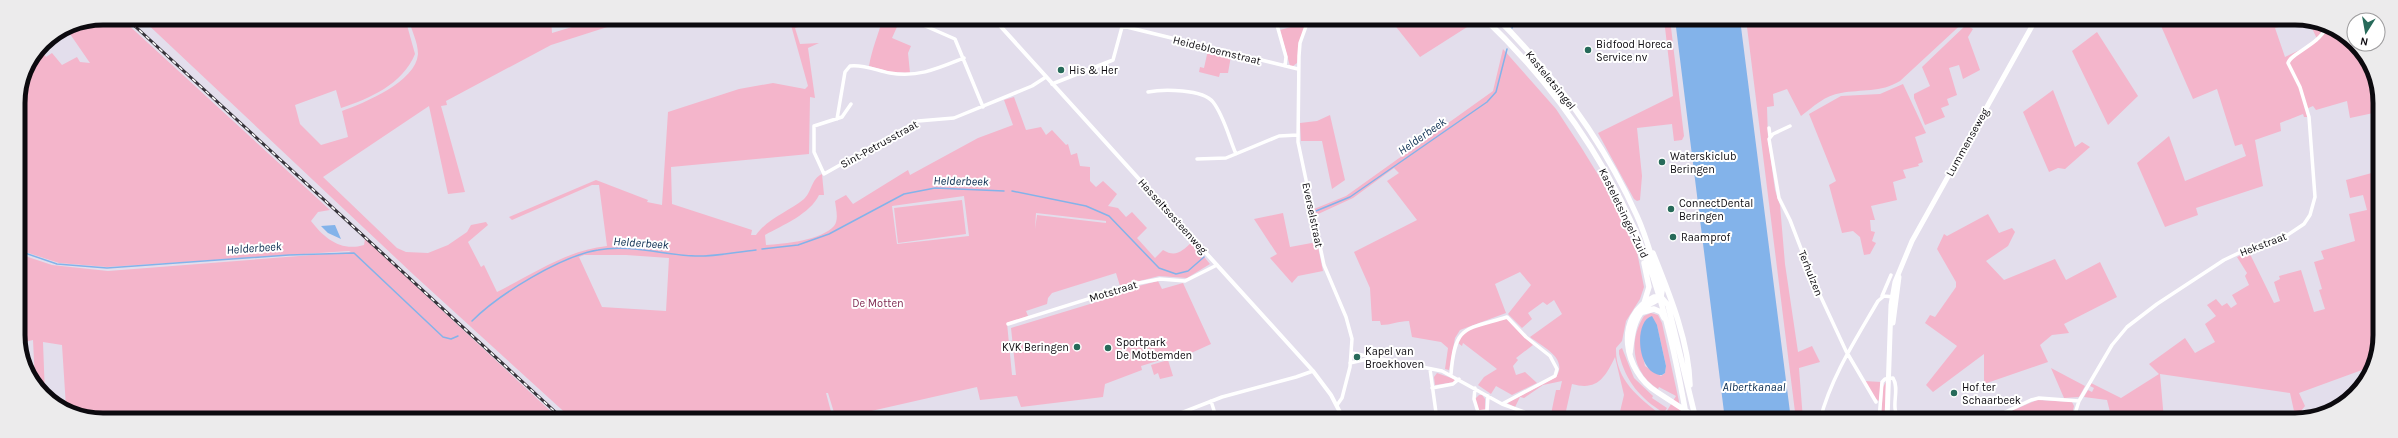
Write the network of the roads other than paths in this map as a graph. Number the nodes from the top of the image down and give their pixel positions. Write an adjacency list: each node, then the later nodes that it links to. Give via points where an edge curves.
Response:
1 (924, 25): 11 (street, via 950,36 958,43)
2 (999, 25): 14 (street, Hasseltsesteenweg)
3 (1115, 25): 9 (street, Heidebloemstraat)
4 (1277, 25): 12 (street, via 1286,57)
5 (1306, 25): 13 (street, Everselstraat, via 1300,43)
6 (1491, 25): 28 (main road, Kasteletsingel-Zuid, via 1530,66 1581,133 1615,189)
7 (1504, 25): 20 (main road, Kasteletsingel, via 1569,101)
8 (2033, 25): 33 (main road, Lummenseweg, via 1916,234 1901,267)
9 (1122, 27): 12 (street, Heidebloemstraat); 15 (street, via 1113,60)
10 (2324, 31): 53 (street, Hekstraat, via 2320,38 2291,57 2288,64 2300,87 2310,117 2315,198 2310,215 2304,224 2283,238 2224,260 2157,304 2127,328 2112,345)
11 (964, 58): 18 (street); 19 (street, via 934,71 919,74 849,67 844,72)
12 (1285, 66): 13 (street, Heidebloemstraat)
13 (1298, 69): 23 (street, Everselstraat)
14 (1046, 77): 15 (street, Hasseltsesteenweg); 18 (street, Sint-Petrusstraat, via 1032,86)
15 (1052, 84): 29 (street, Hasseltsesteenweg)
16 (1148, 92): 25 (street, via 1169,89 1210,99 1216,107)
17 (851, 104): 19 (street, via 845,115)
18 (983, 107): 19 (street, Sint-Petrusstraat, via 951,119 918,121 824,174 814,152 814,127 816,123)
19 (837, 119)
20 (1586, 125): 27 (main road, Kasteletsingel-Zuid, via 1623,186)
21 (1790, 126): 24 (street)
22 (1769, 128): 24 (street, Terhulzen)
23 (1298, 135): 25 (street, via 1279,136); 38 (street, Everselstraat, via 1324,265 1346,318 1352,339)
24 (1770, 136): 39 (street, Terhulzen, via 1779,198 1819,294)
25 (1236, 154): 26 (street, via 1226,158)
26 (1197, 159)
27 (1648, 242): 32 (main road, Kasteletsingel-Zuid, via 1662,291); 50 (main road, Kasteletsingel-Zuid, via 1673,303 1689,371)
28 (1642, 249): 32 (main road, Kasteletsingel-Zuid); 34 (main road, via 1649,281)
29 (1217, 264): 37 (street, Motstraat, via 1185,281 1160,279 1139,283); 44 (street, Hasseltsesteenweg)
30 (1891, 275): 31 (street)
31 (1882, 296): 33 (street); 39 (street)
32 (1660, 297): 34 (main road, via 1654,297); 35 (main road); 36 (main road, Kasteletsingel-Zuid); 50 (main road, Kasteletsingel-Zuid, via 1668,305)
33 (1894, 297): 46 (main road, Lummenseweg)
34 (1643, 304): 40 (main road, via 1632,319 1627,333)
35 (1641, 313): 36 (main road, via 1649,309 1657,310); 40 (main road, via 1632,334)
36 (1666, 322): 62 (main road, Kasteletsingel-Zuid)
37 (1008, 324)
38 (1352, 353): 41 (street); 42 (street, Everselstraat)
39 (1848, 354): 54 (street, Terhulzen); 65 (street, via 1828,394)
40 (1630, 357): 63 (main road, via 1638,375 1657,392)
41 (1372, 358): 42 (street); 43 (street)
42 (1350, 363): 56 (street, Everselstraat, via 1342,398)
43 (1430, 368): 45 (street); 48 (street)
44 (1313, 371): 52 (street); 56 (street, Hasseltsesteenweg)
45 (1451, 374): 47 (street); 55 (street, via 1458,337 1463,331 1507,317 1526,337 1550,356 1557,369 1555,376)
46 (1890, 378): 66 (street, via 1882,382); 67 (main road, Lummenseweg); 68 (street, via 1896,383)
47 (1460, 379): 48 (street, via 1453,384); 49 (street)
48 (1432, 388): 60 (street)
49 (1475, 388): 51 (street); 51 (street, via 1474,399 1478,412 1487,411)
50 (1690, 392): 64 (main road, Kasteletsingel-Zuid)
51 (1488, 396): 55 (street)
52 (1211, 401): 57 (street); 58 (street)
53 (2079, 401): 69 (street, via 2039,398); 70 (street, Hekstraat)
54 (1876, 402)
55 (1502, 404): 61 (street)
56 (1337, 405): 59 (street, Hasseltsesteenweg)
57 (1181, 413)
58 (1215, 413)
59 (1341, 413)
60 (1436, 413)
61 (1527, 413)
62 (1686, 413)
63 (1689, 413)
64 (1694, 413)
65 (1822, 413)
66 (1880, 413)
67 (1888, 413)
68 (1897, 413)
69 (2003, 413)
70 (2075, 413)

